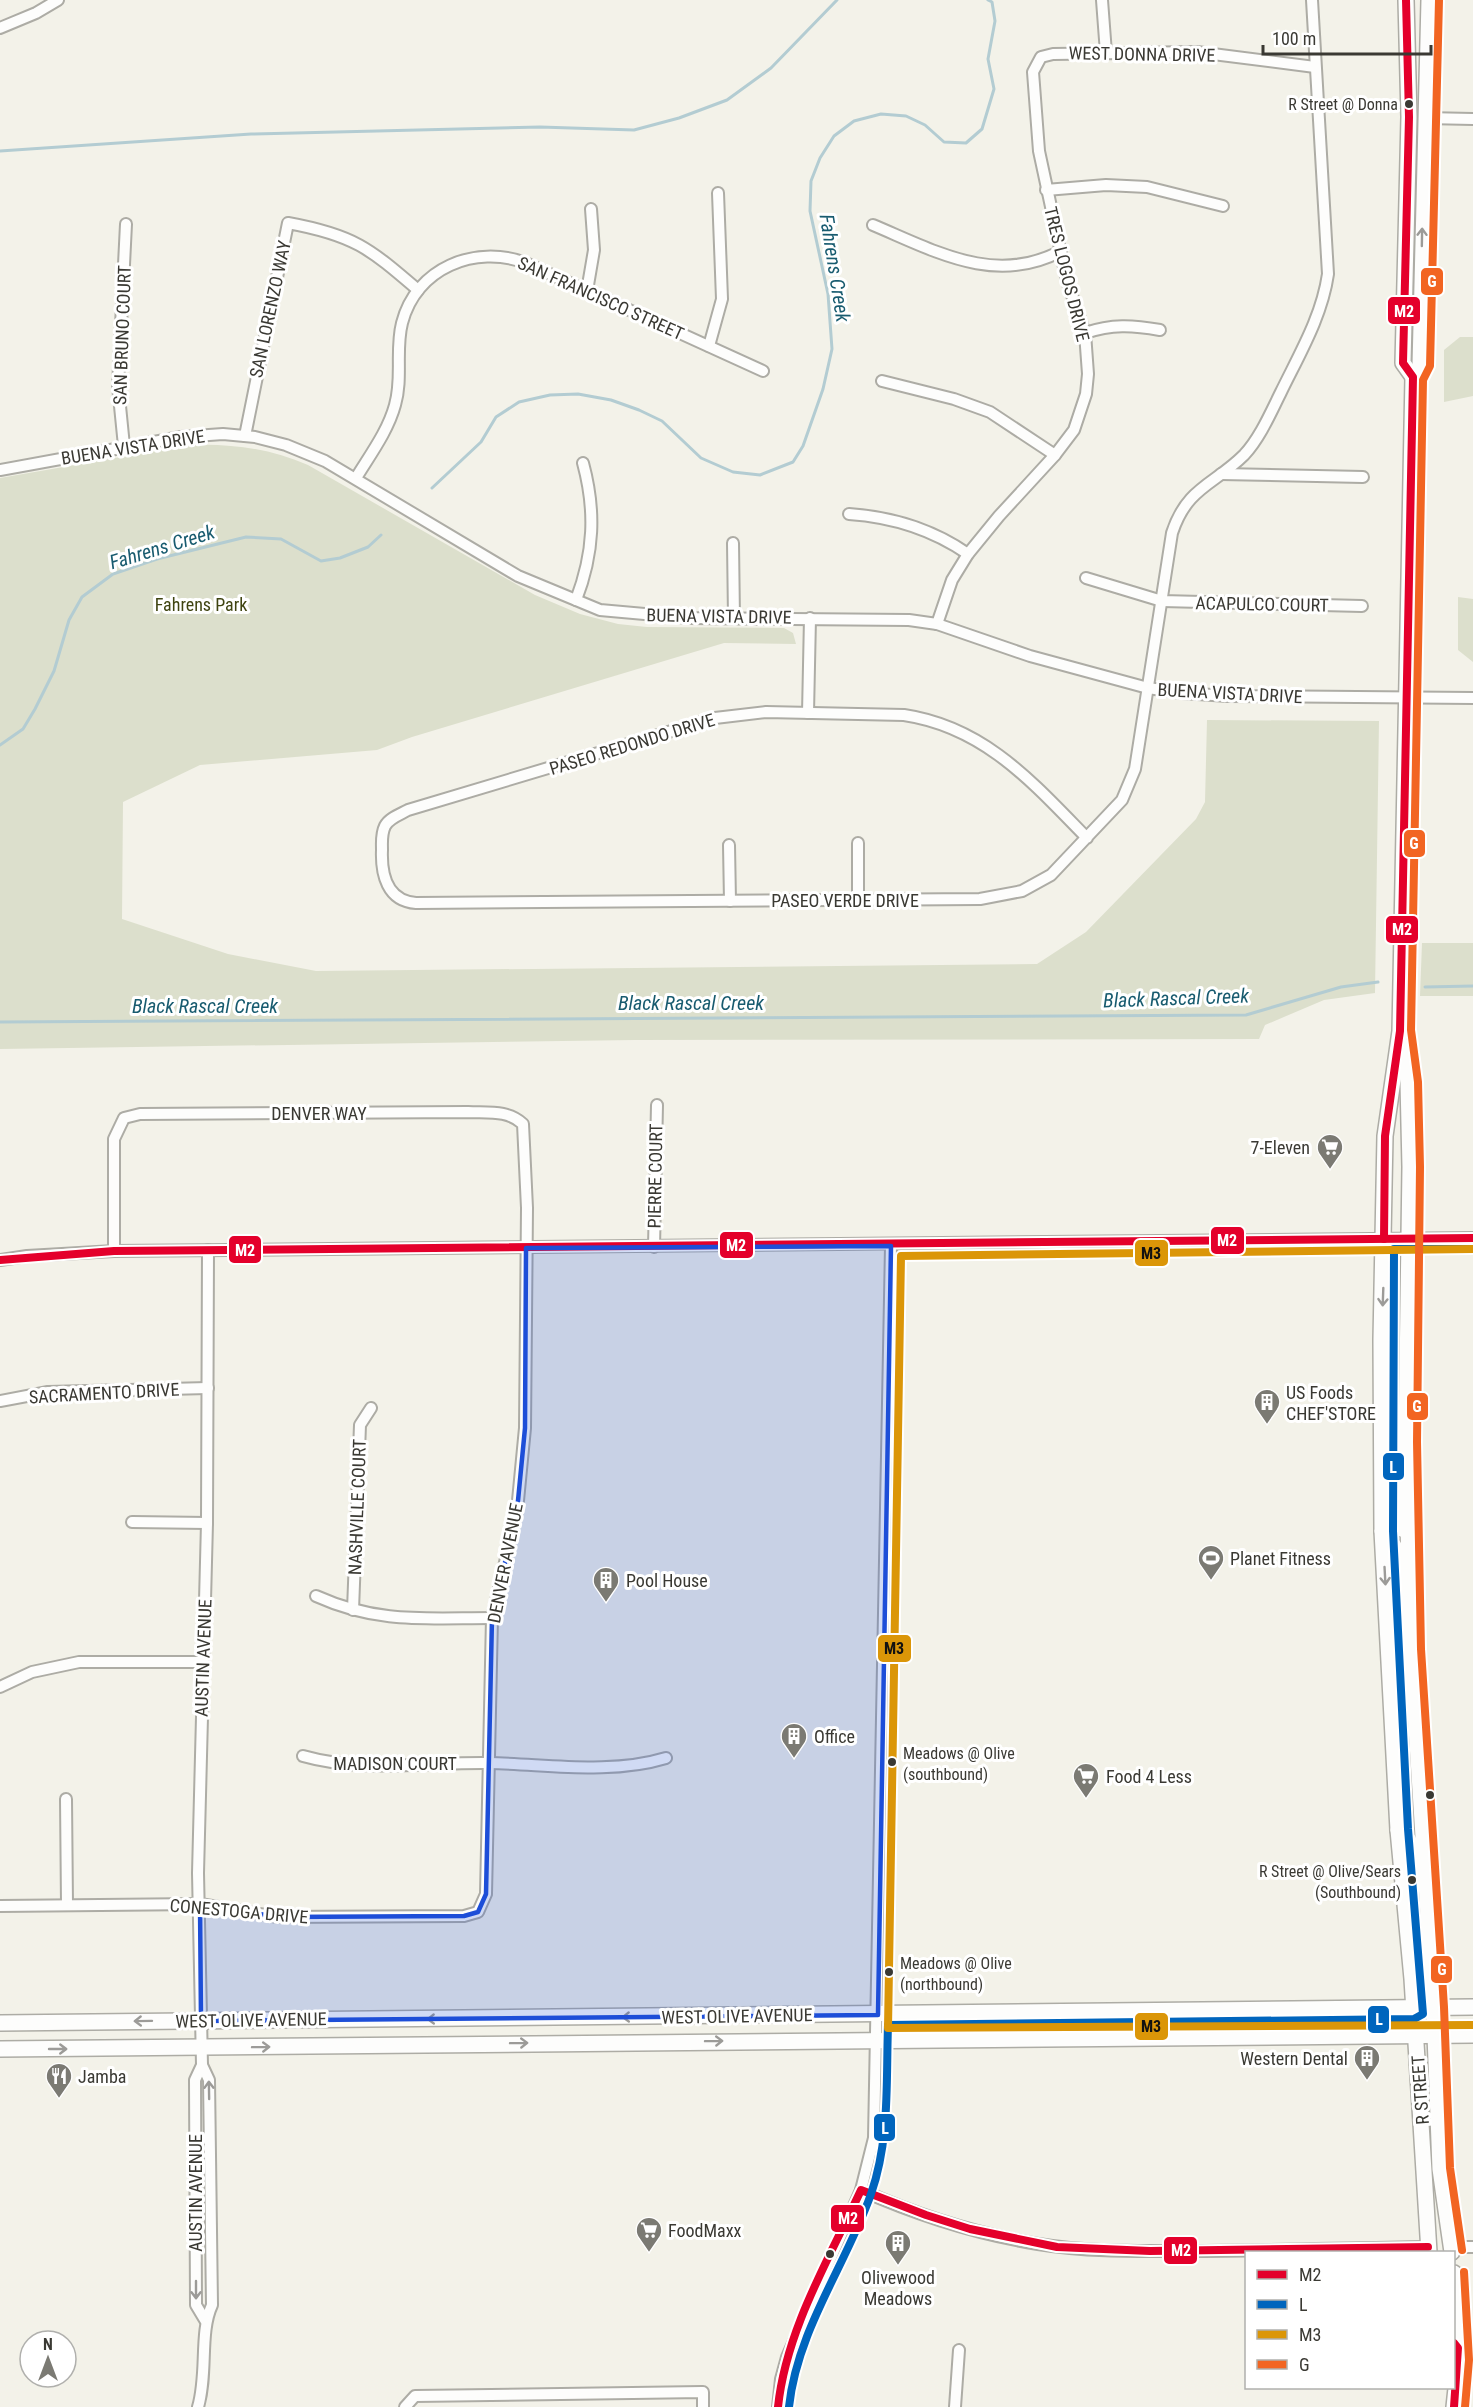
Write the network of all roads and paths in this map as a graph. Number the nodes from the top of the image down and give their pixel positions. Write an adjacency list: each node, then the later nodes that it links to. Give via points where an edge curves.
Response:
1 (58, 0): 6 (street)
2 (1102, 0): 7 (street)
3 (1312, 0): 9 (street, PASEO VERDE DRIVE)
4 (1406, 0): 25 (street, R STREET, via 1409,117 1403,363)
5 (1429, 0): 10 (street, R STREET)
6 (0, 28)
7 (1106, 53): 8 (street, WEST DONNA DRIVE); 9 (street, WEST DONNA DRIVE, via 1197,52)
8 (1041, 57): 12 (street, TRES LOGOS DRIVE, via 1034,72 1036,123)
9 (1315, 67): 32 (street, PASEO VERDE DRIVE, via 1328,273 1325,297 1269,416 1246,453)
10 (1425, 118): 11 (street); 25 (street, R STREET, one-way to 10, via 1420,366)
11 (1473, 119)
12 (1046, 190): 14 (street, via 1106,185 1147,187); 18 (street, TRES LOGOS DRIVE)
13 (718, 193): 23 (street, via 722,299)
14 (1223, 206)
15 (591, 209): 20 (street, via 594,257)
16 (126, 224): 28 (street, SAN BRUNO COURT, via 118,386)
17 (873, 225): 18 (street, via 948,257 984,266 1041,261)
18 (1061, 251): 22 (street, TRES LOGOS DRIVE)
19 (418, 290): 20 (street, SAN FRANCISCO STREET, via 440,269 483,255 515,259); 27 (street, SAN LORENZO WAY, via 354,240 288,223); 34 (street, SAN FRANCISCO STREET, via 402,323 395,407)
20 (586, 291): 23 (street, SAN FRANCISCO STREET)
21 (1160, 330): 22 (street, via 1127,325)
22 (1084, 333): 29 (street, TRES LOGOS DRIVE, via 1086,394 1074,430)
23 (709, 346): 24 (street, SAN FRANCISCO STREET)
24 (763, 371)
25 (1413, 377): 46 (street, R STREET)
26 (882, 381): 29 (street, via 990,412)
27 (244, 436): 28 (street, BUENA VISTA DRIVE, via 192,435); 34 (street, BUENA VISTA DRIVE, via 296,448)
28 (124, 446): 31 (street, BUENA VISTA DRIVE)
29 (1055, 455): 37 (street, TRES LOGOS DRIVE)
30 (583, 463): 39 (street, via 593,518 587,568)
31 (1, 467)
32 (1221, 474): 33 (street); 40 (street, PASEO VERDE DRIVE, via 1196,491 1177,518)
33 (1363, 477)
34 (356, 478): 39 (street, BUENA VISTA DRIVE, via 518,576)
35 (849, 514): 37 (street, via 911,525)
36 (733, 543): 42 (street)
37 (968, 554): 44 (street, TRES LOGOS DRIVE, via 952,580)
38 (1086, 578): 40 (street, ACAPULCO COURT)
39 (576, 600): 42 (street, BUENA VISTA DRIVE, via 600,610)
40 (1162, 601): 41 (street, ACAPULCO COURT); 45 (street, PASEO VERDE DRIVE)
41 (1362, 606)
42 (734, 618): 43 (street, BUENA VISTA DRIVE)
43 (810, 618): 44 (street, BUENA VISTA DRIVE); 48 (street)
44 (937, 624): 45 (street, BUENA VISTA DRIVE, via 1030,656)
45 (1148, 688): 46 (street, BUENA VISTA DRIVE, via 1228,696); 49 (street, PASEO VERDE DRIVE, via 1135,769 1122,800)
46 (1408, 697): 47 (street, BUENA VISTA DRIVE); 55 (street, R STREET)
47 (1473, 698)
48 (808, 712): 49 (street, PASEO REDONDO DRIVE, via 904,715 963,731 1032,781); 54 (street, PASEO REDONDO DRIVE, via 715,718 408,810 389,821 384,829 381,868 392,892)
49 (1088, 838): 52 (street, PASEO VERDE DRIVE, via 1051,875 1022,891 980,899)
50 (858, 843): 52 (street)
51 (729, 845): 53 (street)
52 (858, 899): 53 (street, PASEO VERDE DRIVE)
53 (730, 901): 54 (street, PASEO VERDE DRIVE)
54 (416, 903)
55 (1400, 1030): 57 (street, R STREET, via 1385,1136); 58 (street, R STREET, via 1408,1082)
56 (657, 1105): 61 (street, PIERRE COURT)
57 (1384, 1239): 58 (street); 60 (street); 69 (street, R STREET, one-way to 69)
58 (1410, 1239): 59 (street); 72 (street, R STREET)
59 (1473, 1239)
60 (891, 1246): 61 (street); 95 (street)
61 (654, 1247): 62 (street)
62 (526, 1248): 63 (street); 64 (street, DENVER WAY, via 525,1144 523,1124 515,1117 468,1112 140,1114 124,1118 114,1139); 76 (street, DENVER AVENUE, via 522,1458 517,1511)
63 (208, 1250): 64 (street); 66 (street, AUSTIN AVENUE)
64 (114, 1251): 65 (street)
65 (0, 1260)
66 (208, 1388): 67 (street, SACRAMENTO DRIVE, via 48,1392); 71 (street, AUSTIN AVENUE)
67 (0, 1401)
68 (370, 1407): 75 (street, NASHVILLE COURT, via 360,1425)
69 (1382, 1429): 72 (street, via 1392,1446 1396,1517 1400,1528); 73 (street, R STREET)
70 (132, 1522): 71 (street)
71 (207, 1523): 78 (street, AUSTIN AVENUE)
72 (1407, 1531): 77 (street, R STREET)
73 (1382, 1532): 77 (street, via 1396,1555 1400,1626); 80 (street, R STREET, one-way to 80)
74 (316, 1596): 75 (street)
75 (353, 1611): 76 (street, via 390,1619)
76 (492, 1618): 83 (street, DENVER AVENUE)
77 (1411, 1649): 85 (street, R STREET)
78 (203, 1662): 79 (street, via 79,1662 32,1672); 88 (street, AUSTIN AVENUE)
79 (0, 1688)
80 (1393, 1726): 85 (street, via 1401,1740 1407,1815 1411,1823); 86 (street, R STREET)
81 (303, 1756): 83 (street, MADISON COURT, via 338,1765)
82 (666, 1758): 83 (street, MADISON COURT, via 626,1767)
83 (489, 1763): 91 (street, DENVER AVENUE, via 486,1894)
84 (66, 1799): 89 (street)
85 (1423, 1826): 87 (street, R STREET)
86 (1398, 1830): 87 (street, via 1410,1841 1419,1881); 94 (street, R STREET)
87 (1426, 1893): 93 (street, R STREET)
88 (200, 1904): 89 (street, CONESTOGA DRIVE); 91 (street, CONESTOGA DRIVE, via 278,1917 464,1916); 96 (street, AUSTIN AVENUE)
89 (67, 1905): 90 (street, CONESTOGA DRIVE)
90 (0, 1906)
91 (478, 1912)
92 (1473, 2007): 93 (street, WEST OLIVE AVENUE)
93 (1434, 2008): 94 (street, WEST OLIVE AVENUE); 99 (street, R STREET)
94 (1414, 2009): 95 (street, WEST OLIVE AVENUE); 98 (street, R STREET)
95 (878, 2015): 96 (street, WEST OLIVE AVENUE, one-way to 96); 101 (street)
96 (201, 2021): 97 (street, WEST OLIVE AVENUE, one-way to 97); 102 (street, AUSTIN AVENUE)
97 (0, 2023)
98 (1416, 2035): 99 (street, WEST OLIVE AVENUE); 101 (street, WEST OLIVE AVENUE); 106 (street, R STREET)
99 (1434, 2035): 100 (street, WEST OLIVE AVENUE); 111 (street, R STREET, via 1440,2169)
100 (1473, 2035)
101 (878, 2038): 102 (street, WEST OLIVE AVENUE, one-way to 101); 107 (street, via 874,2138)
102 (202, 2048): 103 (street, WEST OLIVE AVENUE, one-way to 102); 104 (street, AUSTIN AVENUE)
103 (0, 2049)
104 (202, 2065): 105 (street, AUSTIN AVENUE, via 195,2080); 108 (street, AUSTIN AVENUE, one-way to 104, via 209,2080)
105 (195, 2138): 108 (street, via 203,2151 203,2189); 109 (street, AUSTIN AVENUE)
106 (1425, 2179): 111 (street, via 1432,2191 1440,2240); 112 (street, R STREET)
107 (861, 2190): 112 (street, via 965,2228 1072,2249); 124 (street, via 794,2337 780,2379)
108 (209, 2204): 113 (street, AUSTIN AVENUE)
109 (195, 2207): 113 (street, via 203,2217 204,2256); 115 (street, AUSTIN AVENUE, one-way to 115, via 196,2305)
110 (1473, 2247): 111 (street)
111 (1452, 2250)
112 (1429, 2251)
113 (211, 2268): 115 (street, AUSTIN AVENUE, via 212,2305)
114 (1455, 2310): 116 (street)
115 (205, 2320): 121 (street, AUSTIN AVENUE, via 205,2366)
116 (1456, 2346): 118 (street)
117 (959, 2350): 125 (street)
118 (1455, 2376)
119 (1443, 2389): 126 (street)
120 (1455, 2389): 127 (street)
121 (198, 2407)
122 (405, 2407): 123 (street, via 415,2396 703,2392)
123 (703, 2407)
124 (778, 2407)
125 (955, 2407)
126 (1449, 2407)
127 (1454, 2407)

